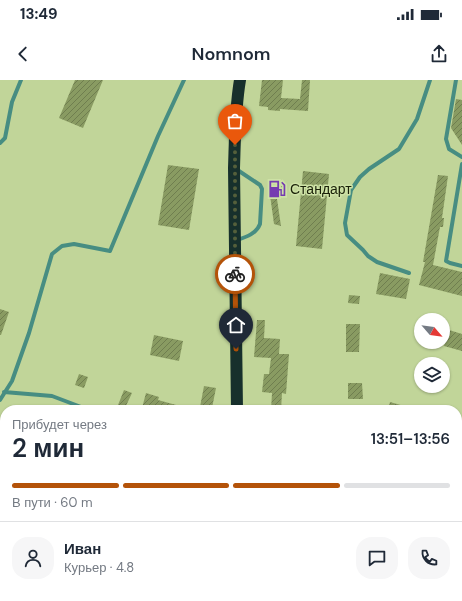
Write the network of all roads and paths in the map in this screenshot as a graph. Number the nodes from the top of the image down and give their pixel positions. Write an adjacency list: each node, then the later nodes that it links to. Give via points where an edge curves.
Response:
1 (21, 80): 6 (lane, via 12,102 5,138)
2 (184, 80): 13 (lane, via 110,251 74,244 62,246 52,254 29,333 12,381)
3 (430, 80): 12 (lane, via 417,119 399,149 369,169 351,190 345,223 347,235 368,256 377,262)
4 (456, 80): 7 (lane, via 446,139 449,149)
5 (240, 84): 9 (highway)
6 (0, 143)
7 (462, 157)
8 (462, 164): 11 (lane, via 446,261)
9 (234, 168): 10 (highway); 10 (lane, via 262,189 258,228)
10 (235, 241): 16 (highway)
11 (462, 266)
12 (409, 273)
13 (4, 392): 14 (lane); 15 (lane, via 52,396)
14 (0, 400)
15 (76, 405)
16 (237, 405)

